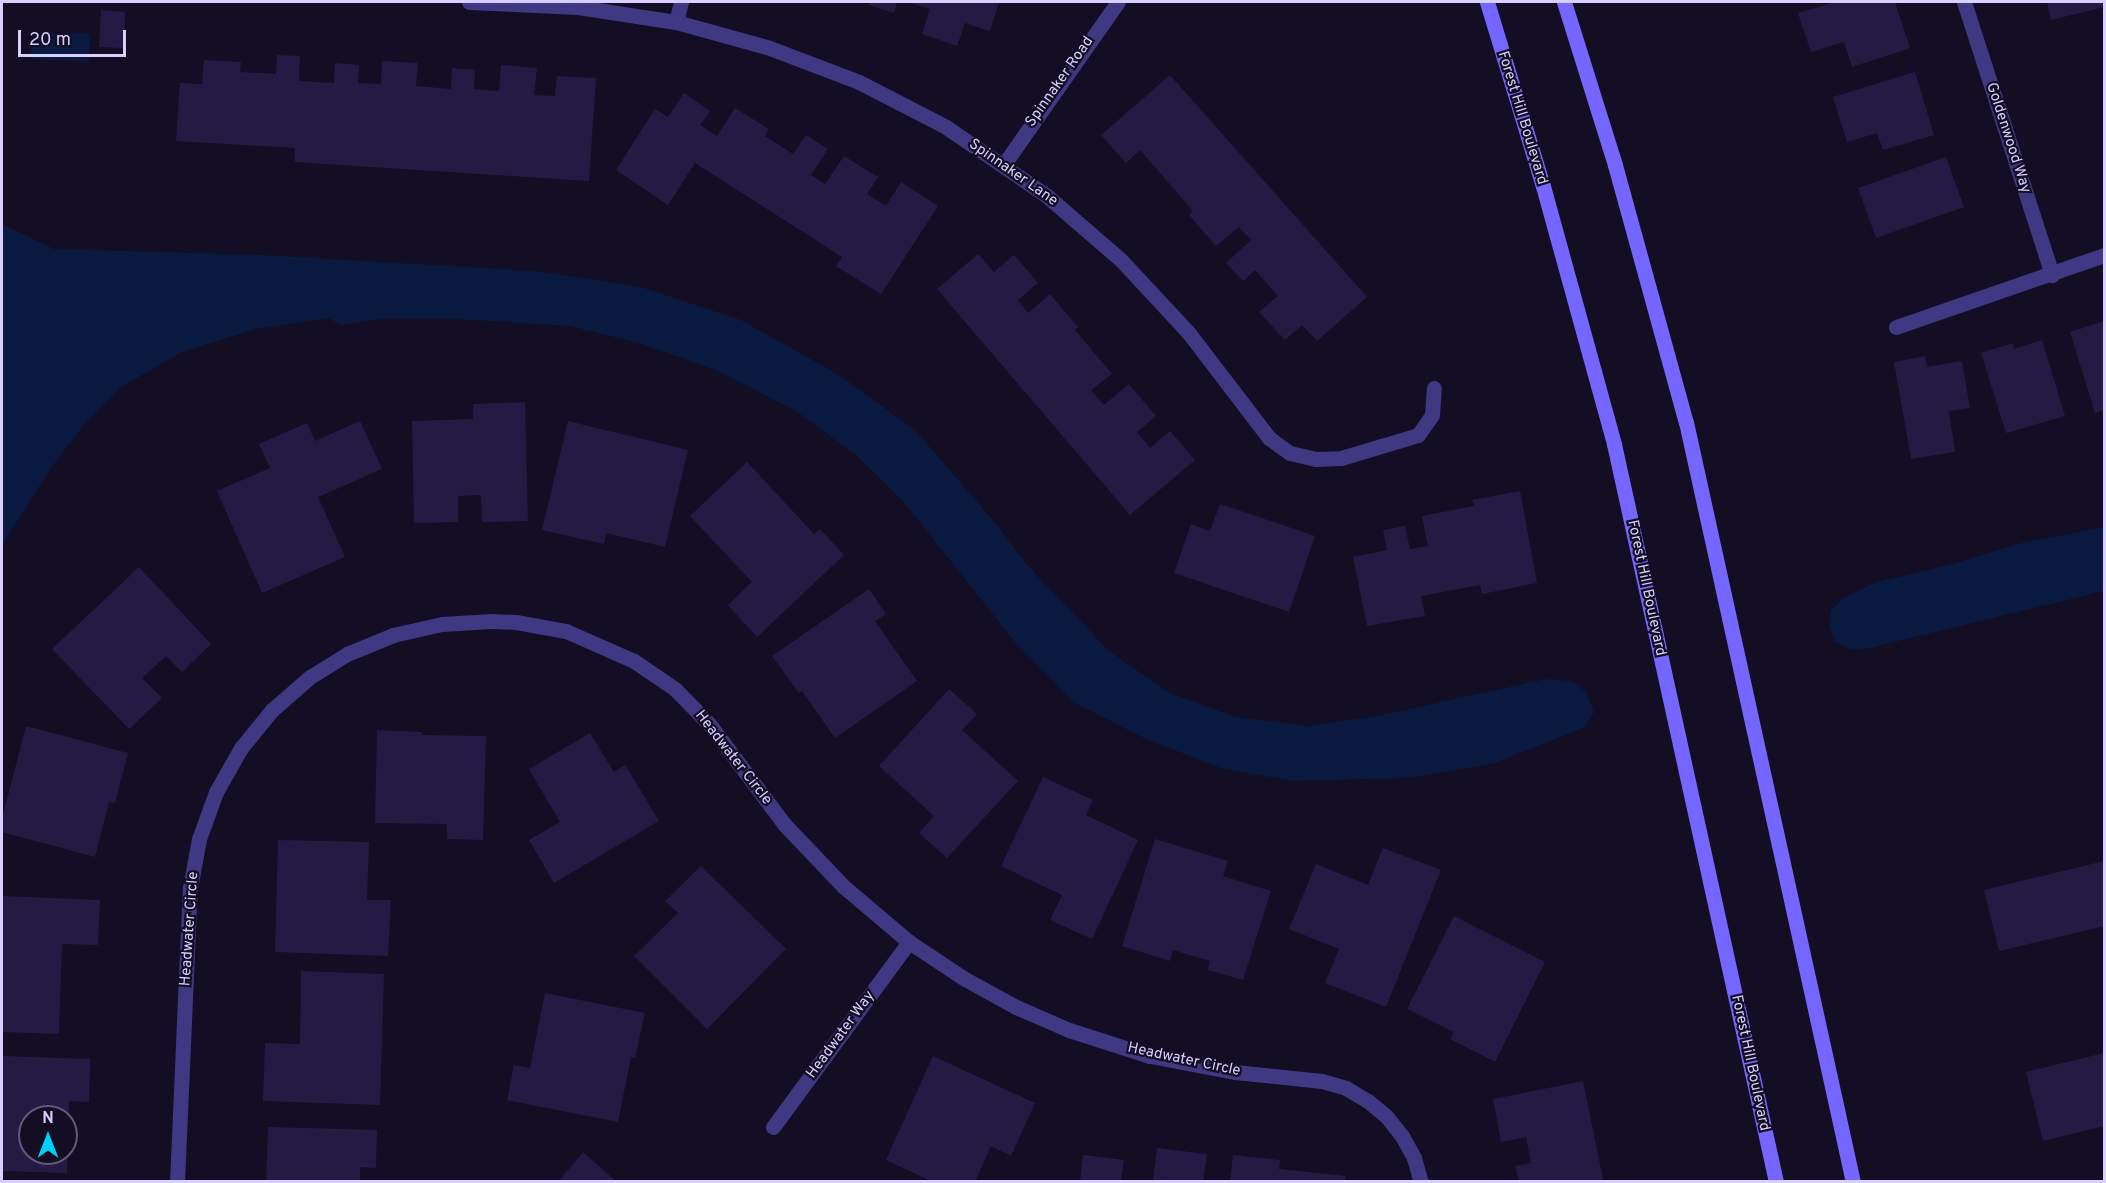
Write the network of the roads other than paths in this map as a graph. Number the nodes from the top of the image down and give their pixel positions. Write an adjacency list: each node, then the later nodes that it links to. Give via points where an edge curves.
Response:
1 (469, 2): 7 (street, Spinnaker Lane, via 578,7)
2 (681, 2): 7 (street)
3 (1118, 2): 8 (street, Spinnaker Road)
4 (1487, 2): 17 (main road, Forest Hill Boulevard, via 1543,186 1614,444)
5 (1564, 2): 18 (main road, via 1615,165 1686,422)
6 (1964, 2): 10 (street, Goldenwood Way)
7 (676, 22): 8 (street, Spinnaker Lane, via 767,47 859,82)
8 (1004, 164): 12 (street, Spinnaker Lane, via 1121,260 1188,332 1269,438 1290,453 1316,459 1341,458 1418,435 1432,415)
9 (2104, 255): 10 (street)
10 (2052, 275): 11 (street)
11 (1896, 327)
12 (1434, 388)
13 (909, 942): 14 (street, Headwater Way); 15 (street, Headwater Circle, via 843,886 784,824 710,724 675,689 634,661 566,631 516,622 442,624 393,635 347,654 310,677 272,710 241,748 216,792 199,839 190,888); 16 (street, Headwater Circle, via 985,990 1069,1030 1150,1056 1235,1072 1322,1081 1346,1089 1387,1117 1414,1158)
14 (773, 1127)
15 (177, 1182)
16 (1421, 1182)
17 (1776, 1182)
18 (1853, 1182)

